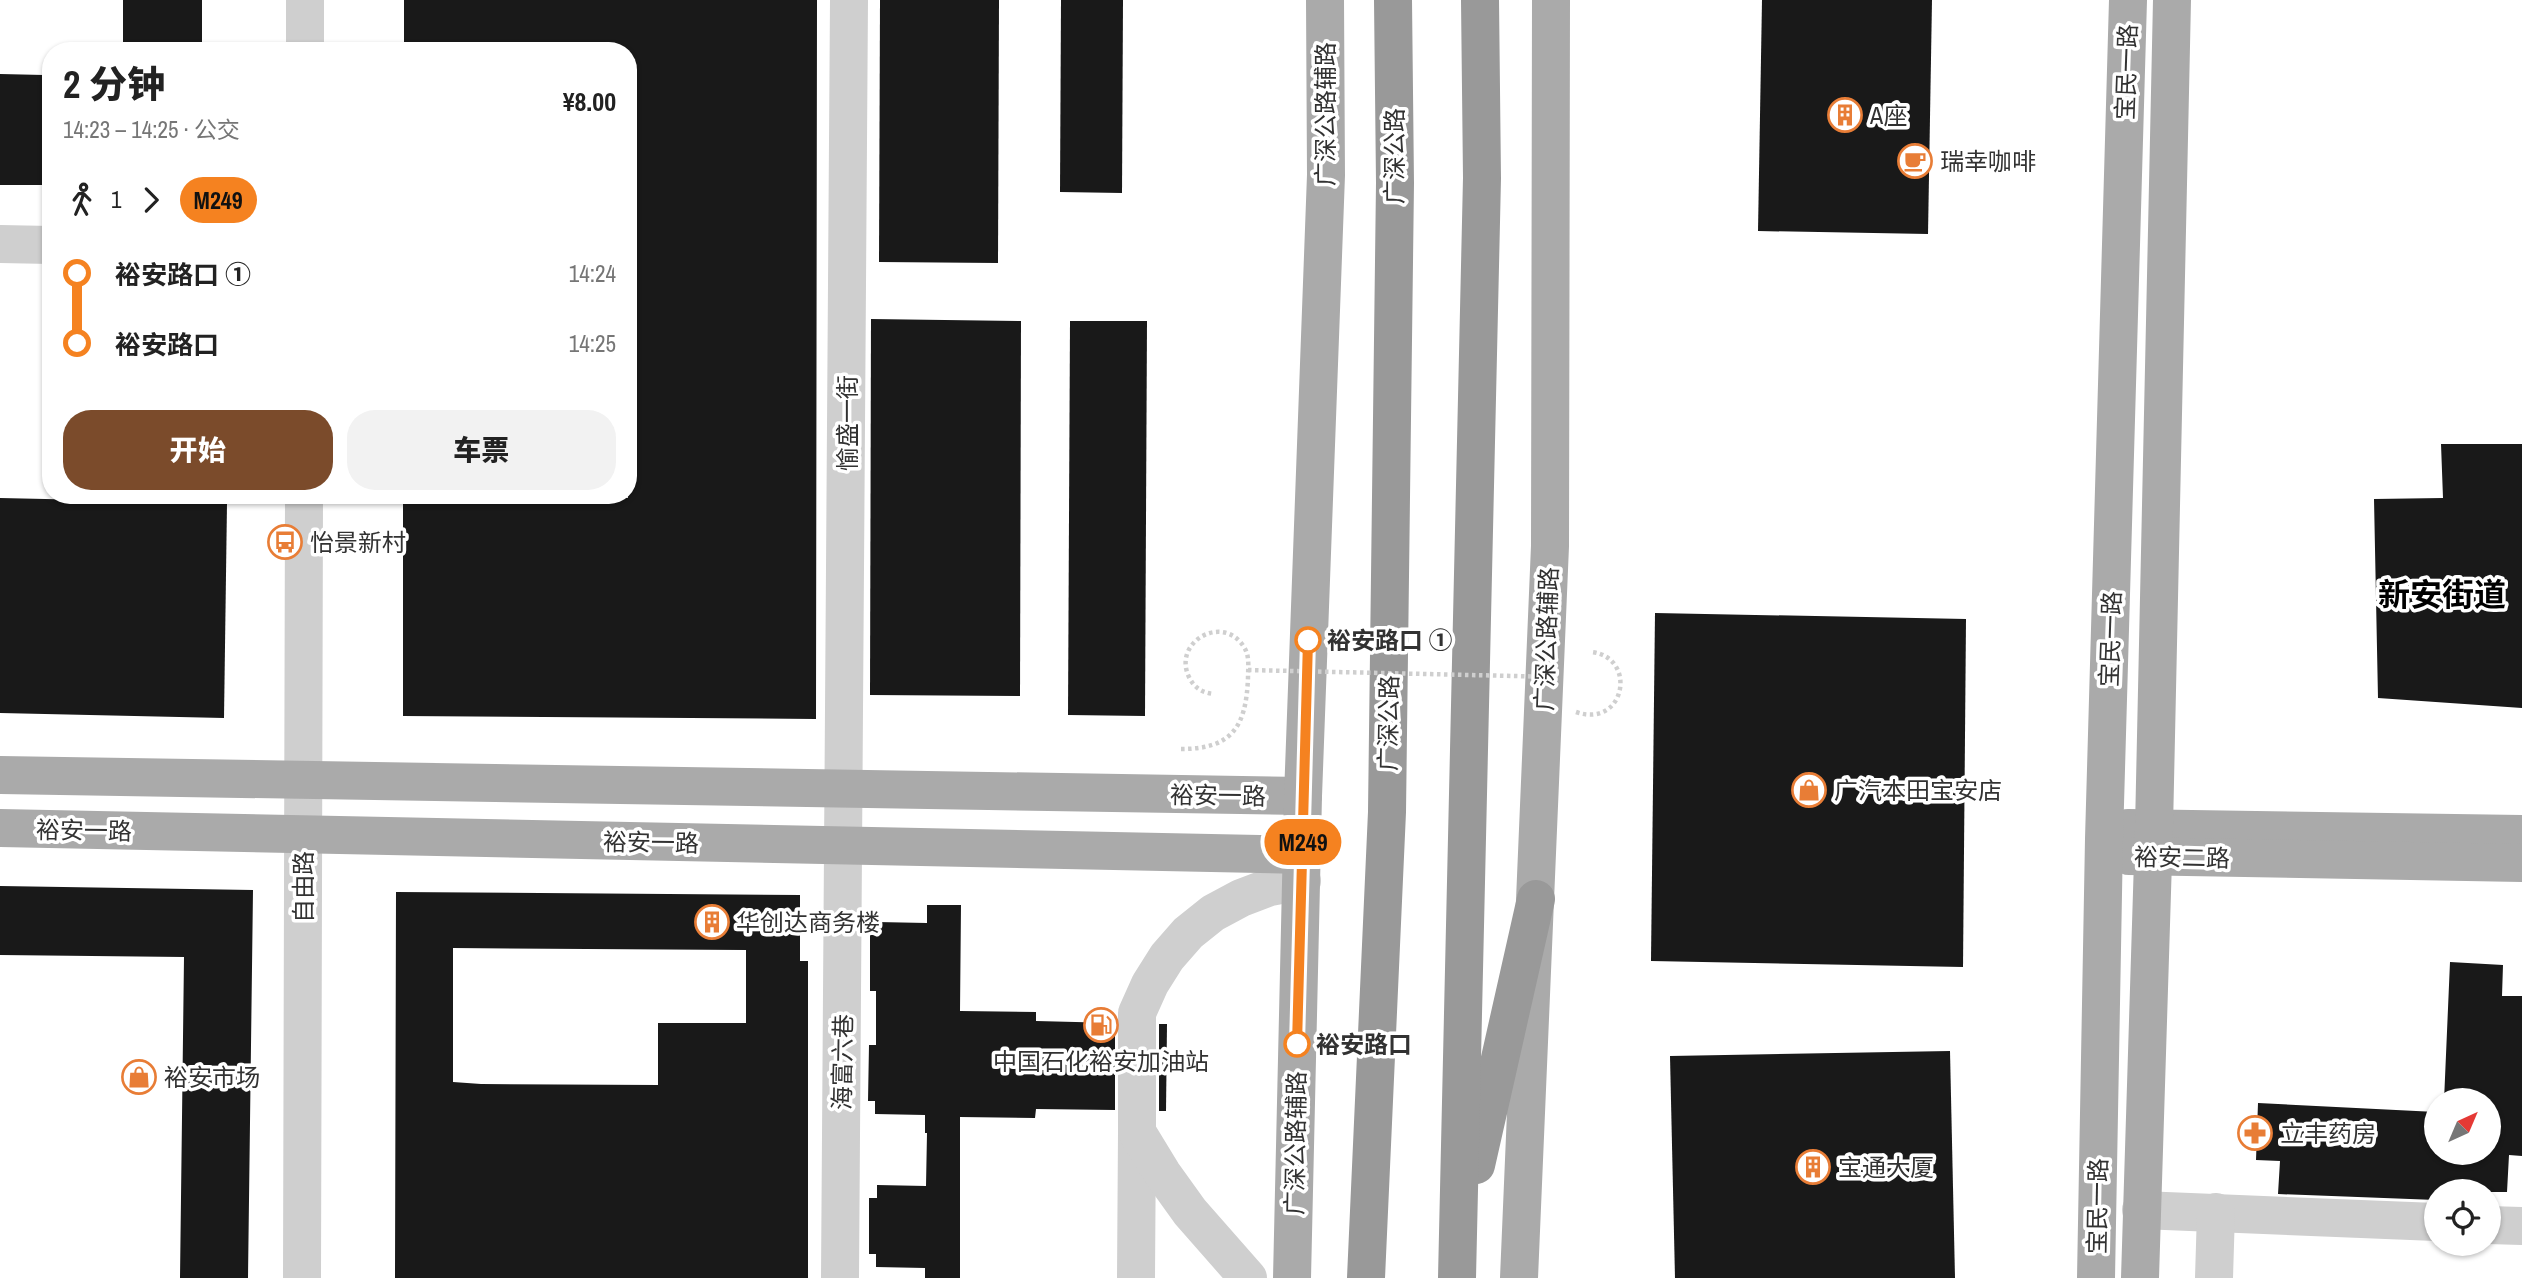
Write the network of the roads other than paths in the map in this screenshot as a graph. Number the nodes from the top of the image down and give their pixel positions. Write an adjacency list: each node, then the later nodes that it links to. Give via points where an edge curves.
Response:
1 (305, 0): 9 (street)
2 (849, 0): 15 (street, 愉盛一街)
3 (1325, 0): 16 (main road, 广深公路辅路, via 1326,175)
4 (1393, 0): 38 (highway, 广深公路, via 1387,812)
5 (1480, 0): 32 (highway, via 1482,178)
6 (1551, 0): 25 (main road, 广深公路辅路, via 1550,545)
7 (2129, 0): 20 (main road, 宝民一路)
8 (2172, 0): 21 (main road, 宝民一路)
9 (305, 42)
10 (0, 244): 11 (street)
11 (42, 245)
12 (304, 504): 14 (street, 自由路)
13 (0, 775): 14 (main road, 裕安一路)
14 (303, 780): 15 (main road, 裕安一路); 18 (street, 自由路)
15 (845, 789): 16 (main road, 裕安一路); 22 (street, 愉盛一街)
16 (1303, 796): 24 (main road, 广深公路辅路)
17 (0, 828): 18 (main road, 裕安一路)
18 (303, 834): 22 (main road, 裕安一路); 33 (street, 自由路)
19 (2522, 834): 21 (main road, 裕安二路)
20 (2104, 839): 21 (main road, 裕安二路, via 2118,856); 40 (main road, 宝民一路)
21 (2154, 842): 23 (main road, 裕安二路); 27 (main road, 宝民一路)
22 (844, 846): 24 (main road, 裕安一路); 34 (street, 海富六巷)
23 (2522, 863)
24 (1302, 868): 26 (street, via 1213,913 1188,933 1150,984 1137,1013); 37 (main road, 广深公路辅路)
25 (1536, 899): 32 (highway); 39 (main road, 广深公路辅路)
26 (1137, 1132): 35 (street); 36 (street, via 1190,1212)
27 (2141, 1210): 28 (street); 41 (main road, 宝民一路)
28 (2216, 1212): 29 (street); 42 (street)
29 (2424, 1221)
30 (2501, 1225): 31 (street)
31 (2522, 1226)
32 (1457, 1264)
33 (302, 1278)
34 (840, 1278)
35 (1136, 1278)
36 (1248, 1278)
37 (1292, 1278)
38 (1366, 1278)
39 (1520, 1278)
40 (2096, 1278)
41 (2140, 1278)
42 (2214, 1278)

